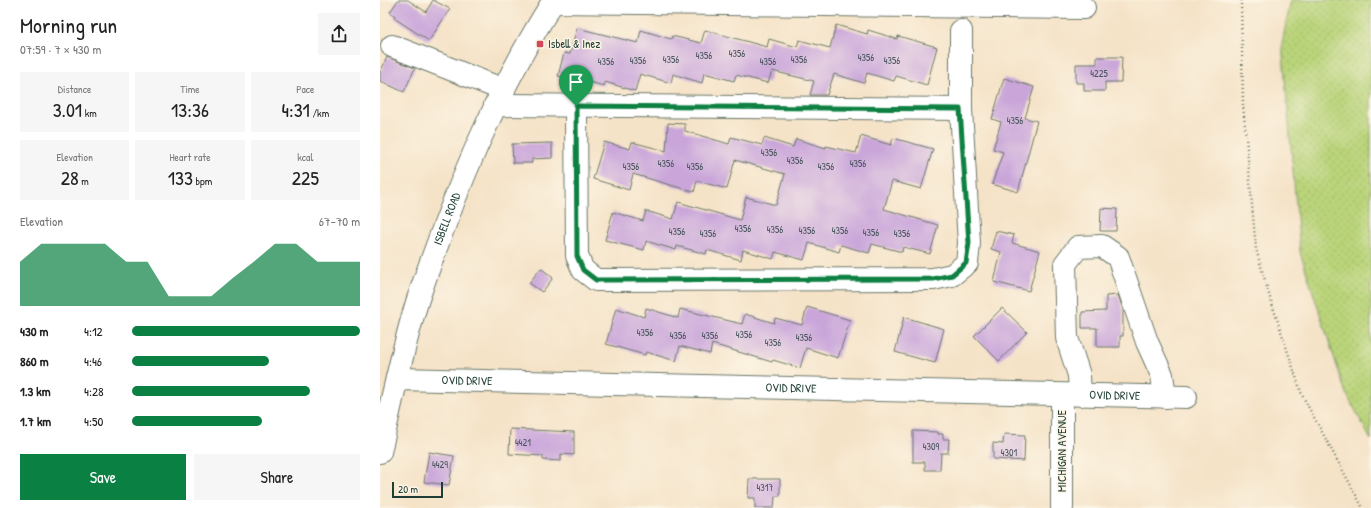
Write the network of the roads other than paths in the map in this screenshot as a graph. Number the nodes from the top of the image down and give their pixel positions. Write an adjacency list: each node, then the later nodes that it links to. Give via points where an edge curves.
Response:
1 (553, 1): 2 (street); 5 (street, ISBELL ROAD)
2 (1084, 8)
3 (961, 31): 7 (street)
4 (392, 46): 5 (street)
5 (499, 98): 6 (street); 8 (street, ISBELL ROAD, via 472,153 418,300)
6 (576, 106): 7 (street); 7 (street, via 577,256 583,270 596,280 933,279 952,275 966,263 969,243)
7 (960, 109)
8 (397, 379): 9 (street, OVID DRIVE); 11 (street, ISBELL ROAD)
9 (1071, 395): 10 (street, OVID DRIVE); 10 (street, MICHIGAN AVENUE, via 1079,375 1067,338 1065,264 1078,247 1102,246 1118,257 1147,342); 12 (street, MICHIGAN AVENUE)
10 (1175, 397)
11 (380, 452)
12 (1062, 508)

